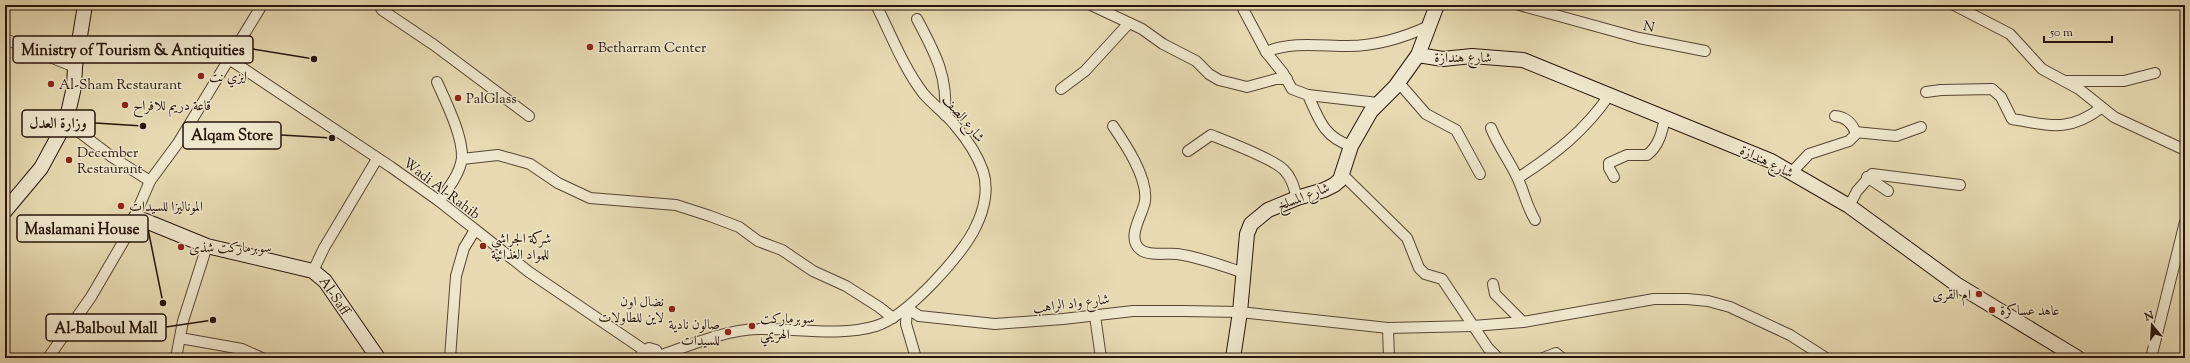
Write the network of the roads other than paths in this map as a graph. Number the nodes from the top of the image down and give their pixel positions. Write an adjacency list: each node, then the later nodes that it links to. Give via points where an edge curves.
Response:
1 (85, 5): 18 (street)
2 (262, 5): 17 (street)
3 (379, 5): 31 (street, via 382,10 434,45)
4 (876, 5): 30 (street, شارع الصف, via 910,73 924,93)
5 (1091, 5): 11 (street)
6 (1241, 5): 15 (street)
7 (1437, 5): 12 (street, شارع المسلخ)
8 (1519, 5): 14 (street, N, via 1639,38)
9 (1954, 5): 21 (street, via 2010,34 2042,69)
10 (917, 19): 30 (street, via 944,80 947,98)
11 (1129, 23): 20 (street, via 1142,28 1163,44 1196,61 1219,80 1247,87 1276,79); 24 (street, via 1085,72)
12 (1429, 26): 15 (street, via 1377,44 1282,46); 16 (street, شارع المسلخ)
13 (5, 39): 18 (street)
14 (1705, 51)
15 (1266, 52): 20 (street)
16 (1418, 55): 23 (street, شارع المسلخ); 26 (street, شارع هندازة, via 1443,59 1480,57 1523,60)
17 (229, 59): 42 (street, Wadi Al-Rahib); 50 (street, via 182,136)
18 (74, 67): 34 (street, via 74,86)
19 (2155, 73): 21 (street, via 2124,82)
20 (1287, 79): 27 (street, via 1292,89)
21 (2066, 81): 29 (street)
22 (437, 82): 43 (street, via 457,132)
23 (1399, 83): 28 (street, شارع المسلخ); 46 (street, via 1426,114 1456,130)
24 (1061, 89)
25 (1926, 92): 29 (street, via 1992,89 2001,97 2012,119 2048,125 2073,124 2086,119)
26 (1610, 94): 33 (street, شارع هندازة); 49 (street, via 1596,116 1557,152)
27 (1308, 95): 28 (street); 39 (street, via 1328,133 1339,142)
28 (1378, 102): 39 (street, شارع المسلخ)
29 (2101, 108): 40 (street, via 2140,130)
30 (945, 115): 65 (street, شارع الصف, via 974,151 982,168 986,189 982,212 976,228 961,249)
31 (529, 116)
32 (1835, 116): 38 (street, via 1848,122)
33 (1665, 118): 44 (street, شارع هندازة, via 1771,161); 47 (street, via 1654,150 1647,155 1628,155 1610,163 1609,168)
34 (66, 122): 50 (street, via 112,157); 56 (street, via 41,168)
35 (1113, 126): 63 (street, via 1144,184 1144,202 1135,232 1135,240 1140,250 1146,253 1186,256)
36 (1921, 127): 38 (street, via 1896,136)
37 (1491, 128): 49 (street)
38 (1855, 132): 44 (street, via 1849,142 1809,154)
39 (1352, 146): 45 (street, شارع المسلخ)
40 (2185, 150)
41 (1188, 151): 53 (street, via 1211,135 1251,152 1284,169 1292,180)
42 (377, 159): 54 (street, Wadi Al-Rahib); 62 (street)
43 (462, 159): 54 (street, via 454,180); 68 (street, via 498,155 530,164 558,183 590,198 676,205 710,216 739,227 758,241 782,250 813,271 846,286)
44 (1791, 173): 55 (street, شارع هندازة)
45 (1343, 174): 53 (street, شارع المسلخ, via 1334,185); 70 (street, via 1407,238 1419,268 1425,274 1442,279)
46 (1480, 174)
47 (1614, 177)
48 (1867, 177): 51 (street, via 1881,174); 52 (street); 55 (street)
49 (1518, 178): 58 (street, via 1526,205)
50 (150, 181): 57 (street)
51 (1960, 184)
52 (1888, 191)
53 (1297, 198): 63 (street, شارع المسلخ, via 1268,210 1251,224 1247,234)
54 (439, 201): 60 (street, Wadi Al-Rahib)
55 (1849, 206): 88 (street, شارع هندازة, via 1956,284)
56 (5, 211)
57 (136, 217): 61 (street, Al-Saff); 75 (street, via 91,297)
58 (1535, 220)
59 (2185, 222): 89 (street)
60 (475, 230): 73 (street, Wadi Al-Rahib, via 528,272); 79 (street, via 464,248 456,276)
61 (207, 246): 62 (street, Al-Saff); 72 (street)
62 (313, 271): 78 (street, Al-Saff, via 326,281)
63 (1244, 273): 66 (street, شارع المسلخ)
64 (1493, 284): 69 (street, via 1496,294)
65 (907, 308): 67 (street, شارع واد الراهب, via 919,316 995,324); 68 (street, Wadi Al-Rahib); 80 (street, via 906,324)
66 (1240, 312): 67 (street, شارع واد الراهب, via 1133,310); 71 (street, شارع واد الراهب); 82 (street, شارع المسلخ)
67 (1095, 316): 81 (street)
68 (893, 318): 74 (street, Wadi Al-Rahib, via 877,326 844,331 757,328 692,345)
69 (1523, 322): 70 (street, شارع واد الراهب); 87 (street, شارع واد الراهب, via 1654,299 1708,301 1730,307 1790,335)
70 (1473, 326): 71 (street, شارع واد الراهب); 84 (street)
71 (1388, 328): 83 (street)
72 (180, 338): 76 (street); 77 (street, via 242,349)
73 (642, 354): 74 (street, Wadi Al-Rahib, via 654,349)
74 (660, 357)
75 (48, 358)
76 (176, 358)
77 (262, 358)
78 (378, 358)
79 (450, 358)
80 (916, 358)
81 (1101, 358)
82 (1233, 358)
83 (1389, 358)
84 (1498, 358)
85 (1543, 358): 86 (street, via 1556,353)
86 (1562, 358)
87 (1826, 358)
88 (2078, 358)
89 (2151, 358)

